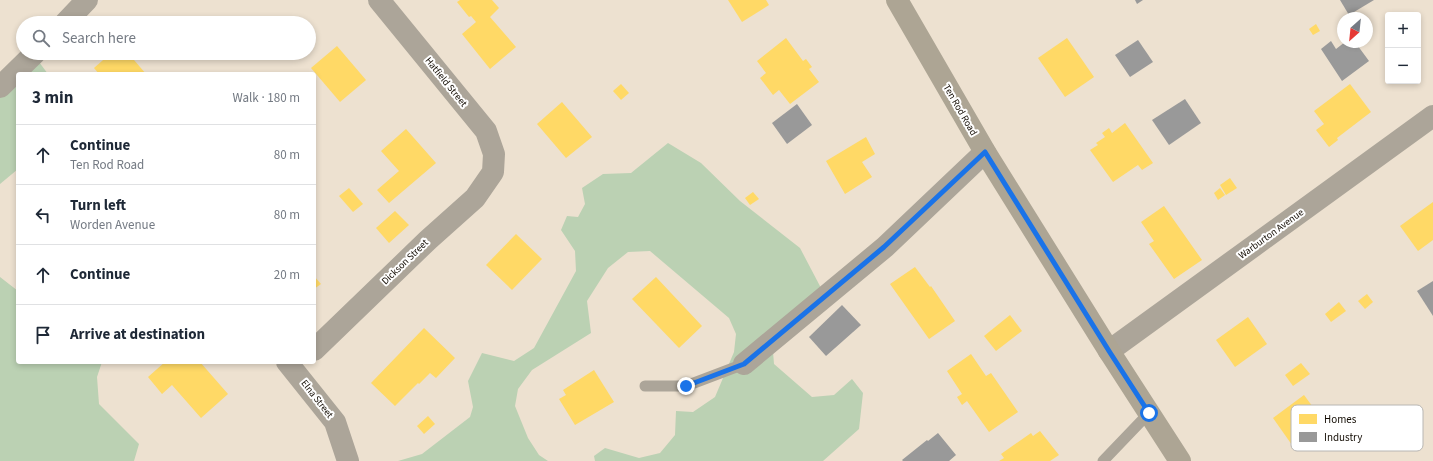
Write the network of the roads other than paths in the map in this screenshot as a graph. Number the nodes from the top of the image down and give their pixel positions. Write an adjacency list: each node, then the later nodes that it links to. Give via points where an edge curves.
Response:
1 (87, 0): 4 (street)
2 (379, 0): 11 (street, Hatfield Street, via 486,131 494,154)
3 (897, 0): 10 (main road, Ten Rod Road)
4 (72, 16)
5 (31, 64): 6 (street)
6 (20, 72)
7 (16, 75): 8 (street)
8 (0, 87)
9 (1433, 116): 13 (street, Warburton Avenue)
10 (985, 152): 13 (main road, Ten Rod Road); 14 (street, via 884,247)
11 (493, 172): 12 (street, Dickson Street, via 475,198)
12 (316, 348)
13 (1109, 351): 17 (main road, Ten Rod Road)
14 (744, 364): 16 (lane, via 686,386)
15 (295, 365): 18 (street, Elna Street, via 335,422)
16 (645, 386)
17 (1149, 413): 19 (lane); 20 (main road, Ten Rod Road)
18 (348, 461)
19 (1103, 461)
20 (1180, 461)

